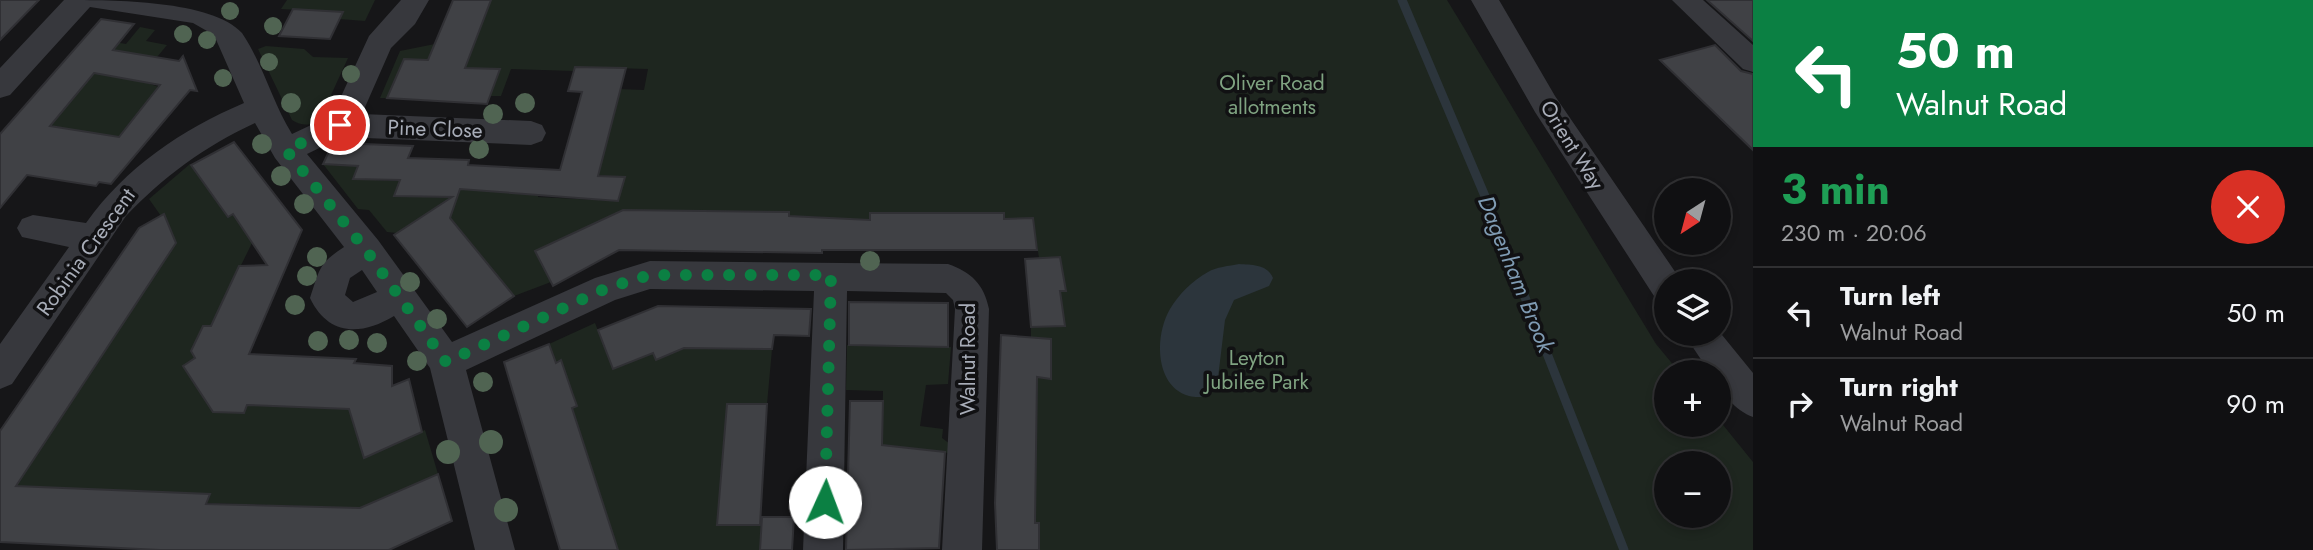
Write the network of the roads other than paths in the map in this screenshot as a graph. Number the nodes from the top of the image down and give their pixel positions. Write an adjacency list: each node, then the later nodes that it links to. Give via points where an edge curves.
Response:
1 (80, 0): 8 (street)
2 (99, 0): 6 (street)
3 (415, 0): 10 (street, via 379,43)
4 (1485, 0): 16 (street, Orient Way, via 1545,104)
5 (1686, 0): 7 (street)
6 (176, 5): 9 (street, via 224,28)
7 (1753, 62)
8 (0, 87)
9 (261, 108): 12 (street); 14 (street, Robinia Crescent, via 223,124 162,162 114,207)
10 (340, 125): 11 (street, Pine Close); 12 (street)
11 (531, 133)
12 (286, 150): 15 (street)
13 (33, 228): 14 (street)
14 (93, 239): 21 (street, Robinia Crescent)
15 (366, 250): 18 (street); 18 (street, via 336,271 327,298 334,309 355,318)
16 (1655, 269)
17 (831, 275): 20 (street, Walnut Road, via 650,275 607,288); 24 (street); 25 (street, Walnut Road, via 948,278 968,292 972,309)
18 (399, 295): 20 (street)
19 (1709, 346): 22 (street)
20 (446, 362): 23 (street)
21 (0, 373)
22 (1753, 401)
23 (489, 548)
24 (822, 550)
25 (962, 550)

